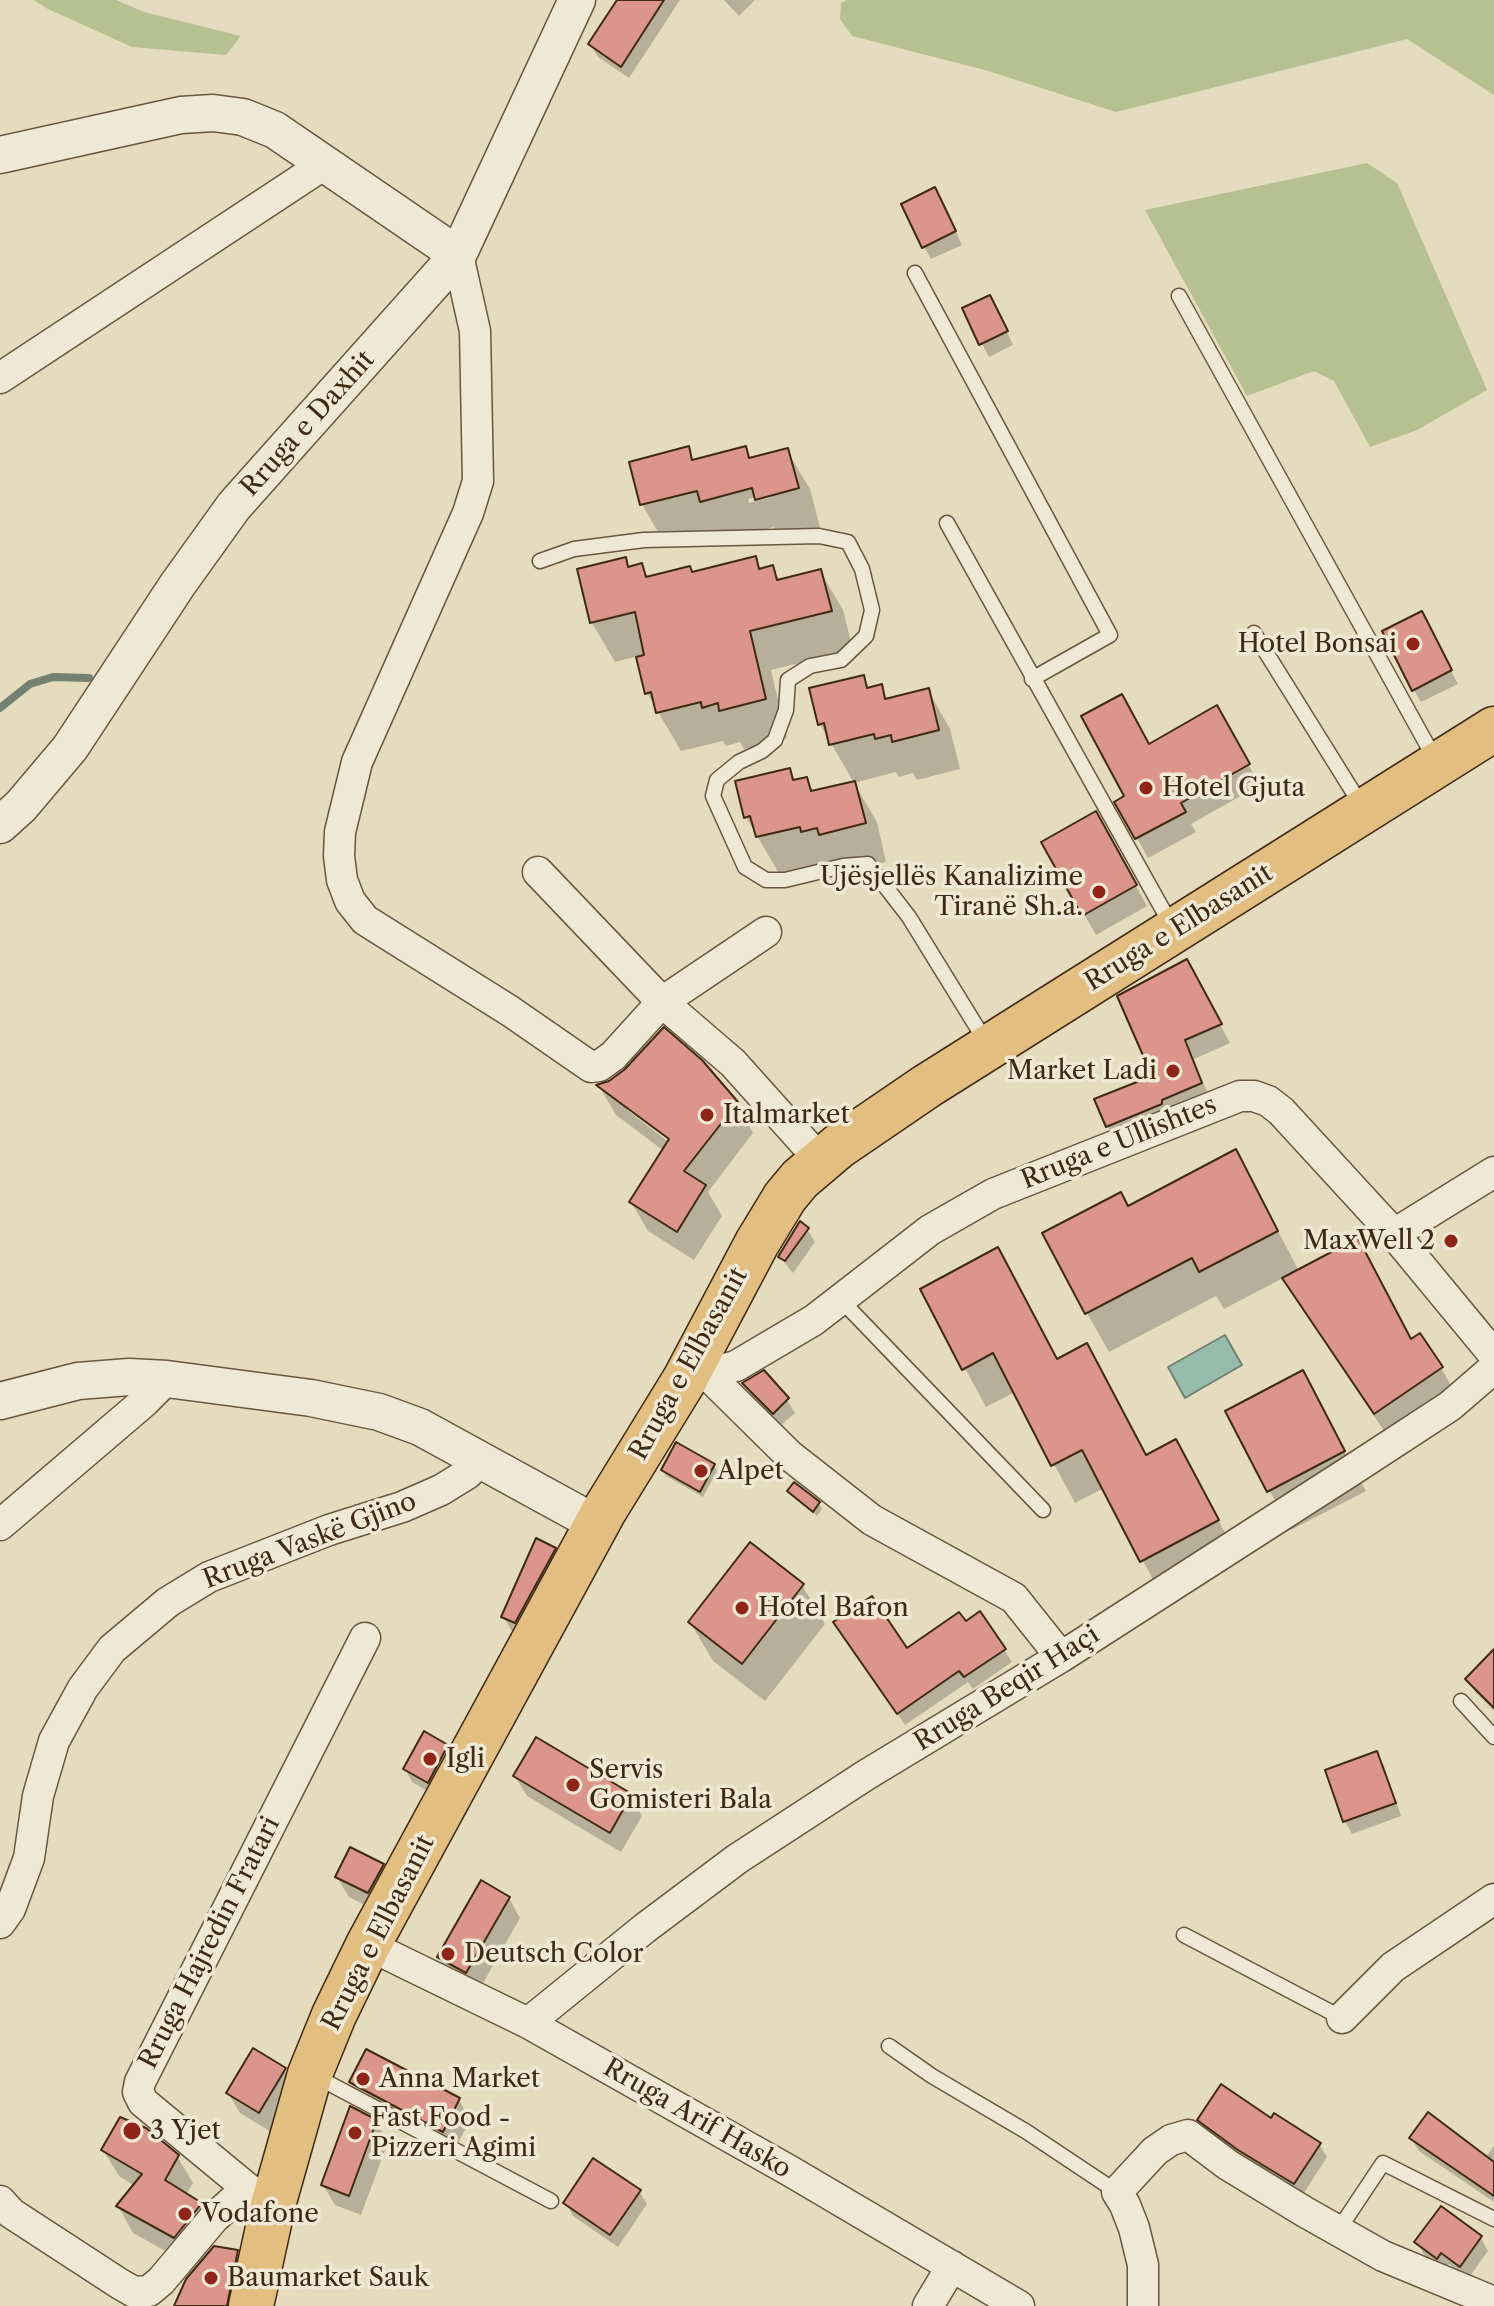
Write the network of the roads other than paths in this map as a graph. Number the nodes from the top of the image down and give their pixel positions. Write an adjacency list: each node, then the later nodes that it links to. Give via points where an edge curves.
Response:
1 (577, 0): 4 (street, Rruga e Daxhit)
2 (0, 155): 3 (street, via 181,115 213,113 243,117 275,130)
3 (326, 163): 4 (street); 7 (street)
4 (458, 255): 15 (street, Rruga e Daxhit, via 234,506 70,748); 19 (street, via 475,331 478,481 357,762 340,832 342,880 365,920 591,1067 613,1056)
5 (915, 273): 11 (lane, via 1110,635)
6 (1179, 296): 13 (lane)
7 (0, 378)
8 (947, 523): 11 (lane)
9 (540, 561): 20 (lane, via 574,549 644,540 819,536 848,542 862,569 872,610 866,636 841,660 810,666 788,680 786,710 775,740 717,780 713,796 745,867 766,880 868,864 909,917)
10 (1254, 633): 14 (lane)
11 (1032, 679): 17 (lane)
12 (1494, 729): 13 (main road, Rruga e Elbasanit)
13 (1439, 765): 14 (main road, Rruga e Elbasanit)
14 (1365, 811): 17 (main road, Rruga e Elbasanit)
15 (0, 825)
16 (538, 872): 19 (street)
17 (1175, 931): 20 (main road, Rruga e Elbasanit)
18 (766, 932): 19 (street)
19 (662, 1002): 21 (street, via 733,1063)
20 (989, 1047): 21 (main road, Rruga e Elbasanit)
21 (820, 1160): 27 (main road, Rruga e Elbasanit, via 774,1212)
22 (1494, 1172): 23 (street)
23 (1394, 1234): 24 (street, Rruga e Ullishtes, via 1281,1111 1268,1101 1240,1096 993,1194 930,1230); 25 (street, Rruga e Ullishtes)
24 (841, 1300): 27 (street, Rruga e Ullishtes, via 736,1366); 31 (lane)
25 (1494, 1355)
26 (1494, 1368): 35 (street, Rruga Beqir Haçi, via 1450,1406)
27 (696, 1376): 32 (main road, Rruga e Elbasanit); 35 (street, via 872,1520 1014,1598)
28 (167, 1379): 29 (street, via 78,1381); 30 (street, via 379,1412); 33 (street)
29 (0, 1401)
30 (482, 1459): 32 (street); 39 (street, Rruga Vaskë Gjino, via 441,1490 402,1507 209,1577 168,1602 112,1649 54,1741 38,1796 29,1858)
31 (1043, 1510)
32 (597, 1524): 41 (main road, Rruga e Elbasanit)
33 (0, 1525)
34 (365, 1638): 47 (street, Rruga Hajredin Fratari, via 138,2092 143,2102)
35 (1061, 1657): 43 (street, Rruga Beqir Haçi, via 737,1859)
36 (1461, 1701): 37 (lane)
37 (1494, 1737)
38 (1494, 1899): 42 (street, via 1393,1967)
39 (0, 1923)
40 (1184, 1935): 42 (lane)
41 (368, 1945): 43 (street, Rruga Arif Hasko); 45 (main road, Rruga e Elbasanit)
42 (1342, 2018)
43 (528, 2023): 52 (street, Rruga Arif Hasko)
44 (889, 2046): 46 (lane)
45 (310, 2074): 47 (main road, Rruga e Elbasanit); 49 (lane)
46 (1117, 2192): 51 (street, via 1155,2151 1188,2135 1279,2197); 57 (street, via 1143,2265)
47 (260, 2196): 48 (street, via 223,2209 161,2281 149,2291 134,2292); 54 (main road, Rruga e Elbasanit)
48 (0, 2201)
49 (551, 2201)
50 (1494, 2219): 51 (lane, via 1383,2163)
51 (1339, 2229): 53 (street, via 1383,2256)
52 (952, 2266): 55 (street); 56 (street, Rruga Arif Hasko)
53 (1494, 2302)
54 (251, 2306)
55 (928, 2306)
56 (1019, 2306)
57 (1143, 2306)

